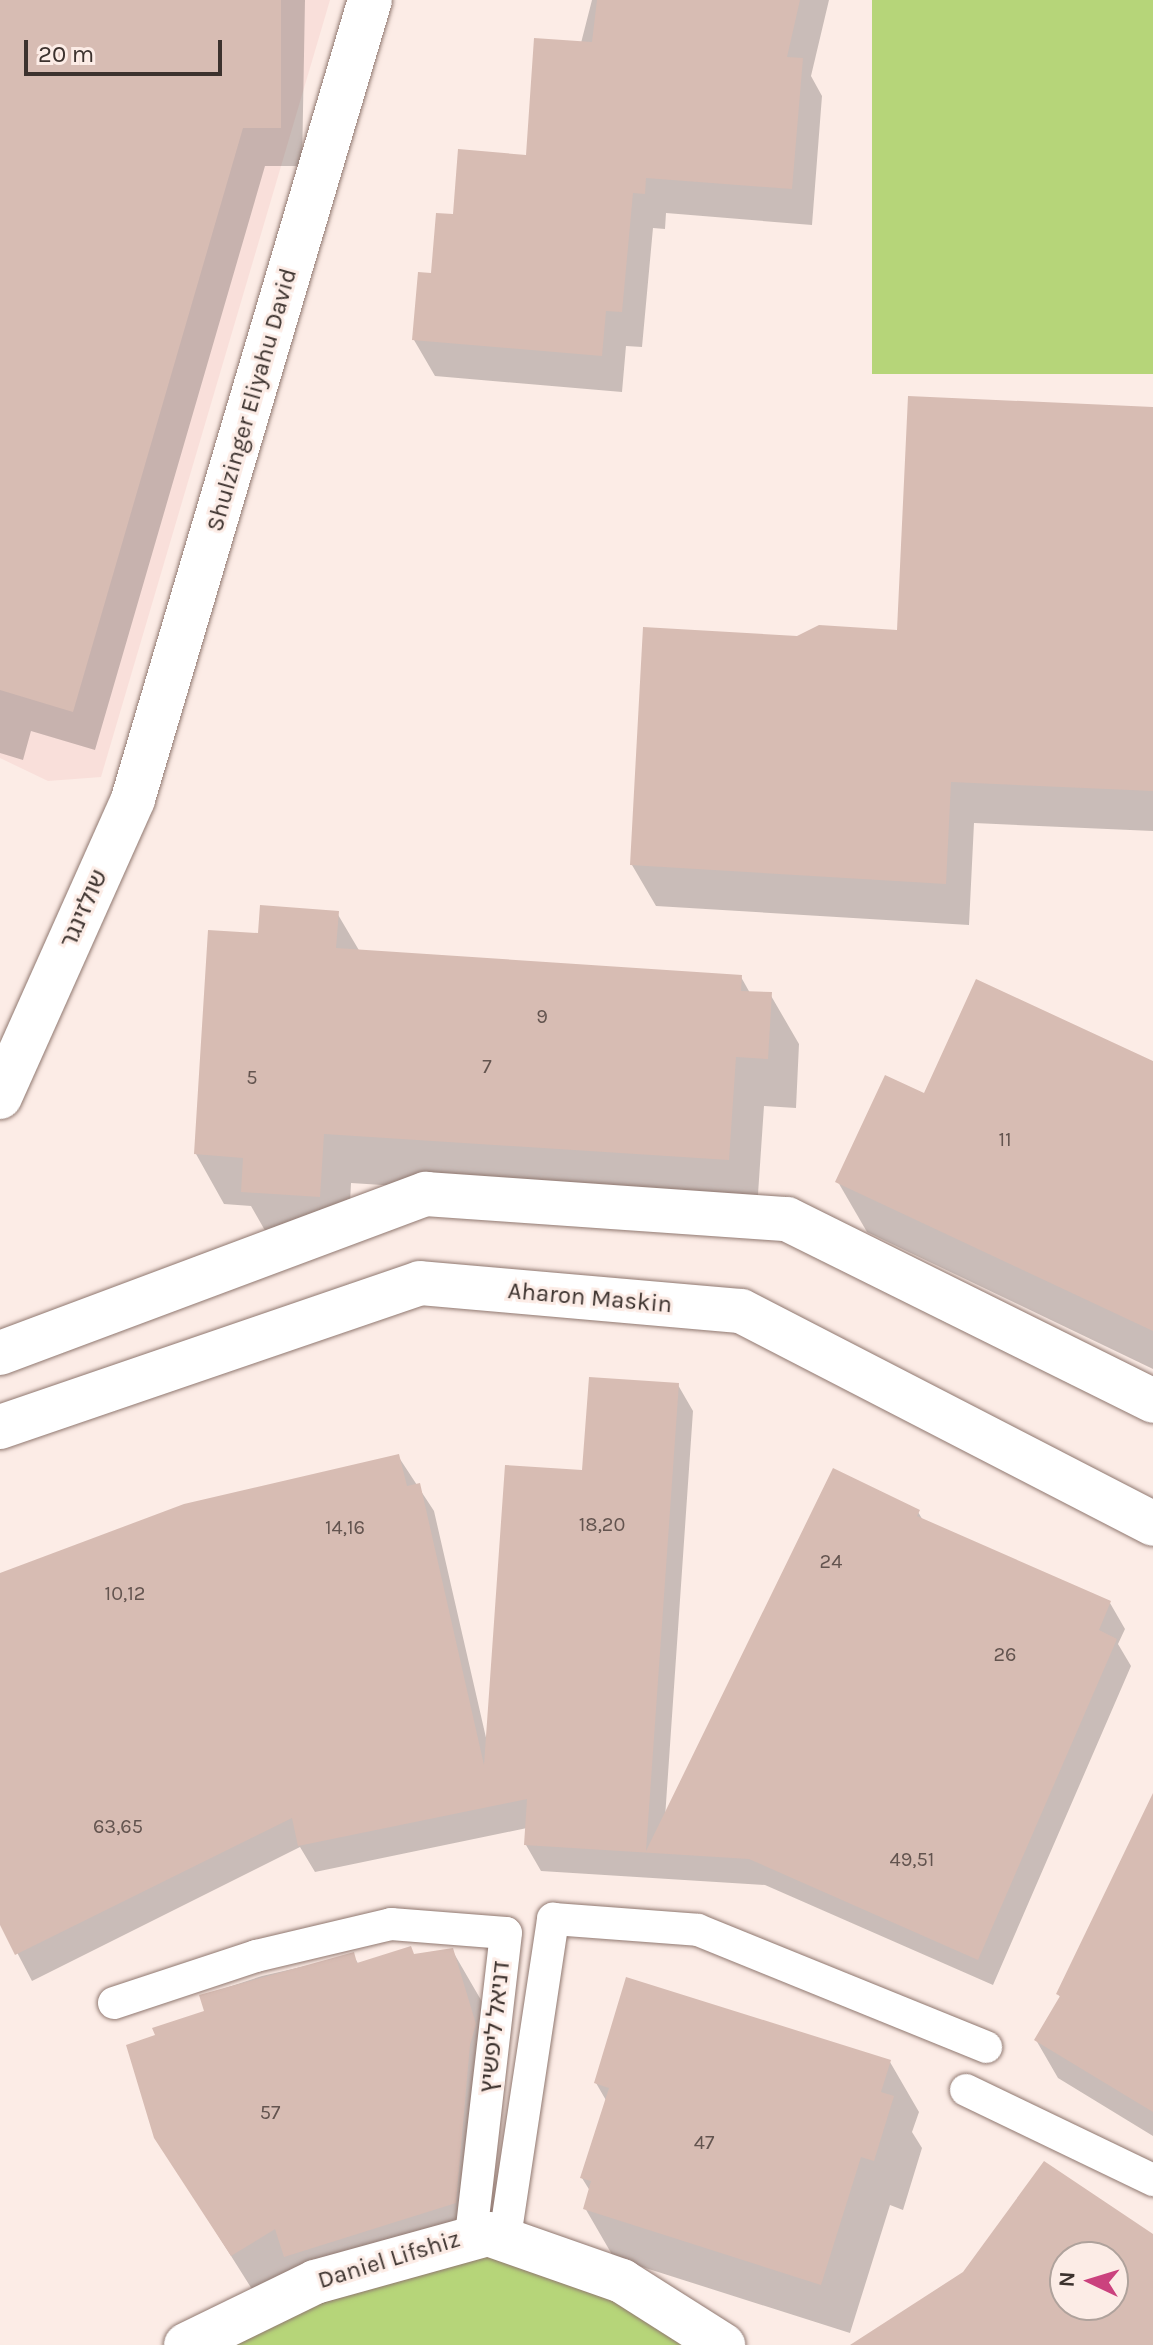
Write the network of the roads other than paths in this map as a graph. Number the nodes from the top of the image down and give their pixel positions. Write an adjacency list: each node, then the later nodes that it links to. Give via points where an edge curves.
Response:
1 (370, 0): 2 (street, Shulzinger Eliyahu David)
2 (133, 799): 3 (street, שולזינגר)
3 (0, 1097)
4 (0, 1353): 5 (street, via 426,1194 787,1219)
5 (1153, 1401)
6 (0, 1427): 7 (street, Aharon Maskin, via 405,1288 435,1284 741,1311)
7 (1153, 1524)
8 (114, 2003): 12 (lane, דניאל ליפשיץ, via 256,1956 391,1924 506,1933)
9 (986, 2047): 12 (lane, via 698,1930 553,1919)
10 (966, 2090): 11 (lane)
11 (1153, 2180)
12 (488, 2236): 13 (street, Daniel Lifshiz, via 315,2282); 14 (street, via 622,2281)
13 (186, 2345)
14 (723, 2345)

